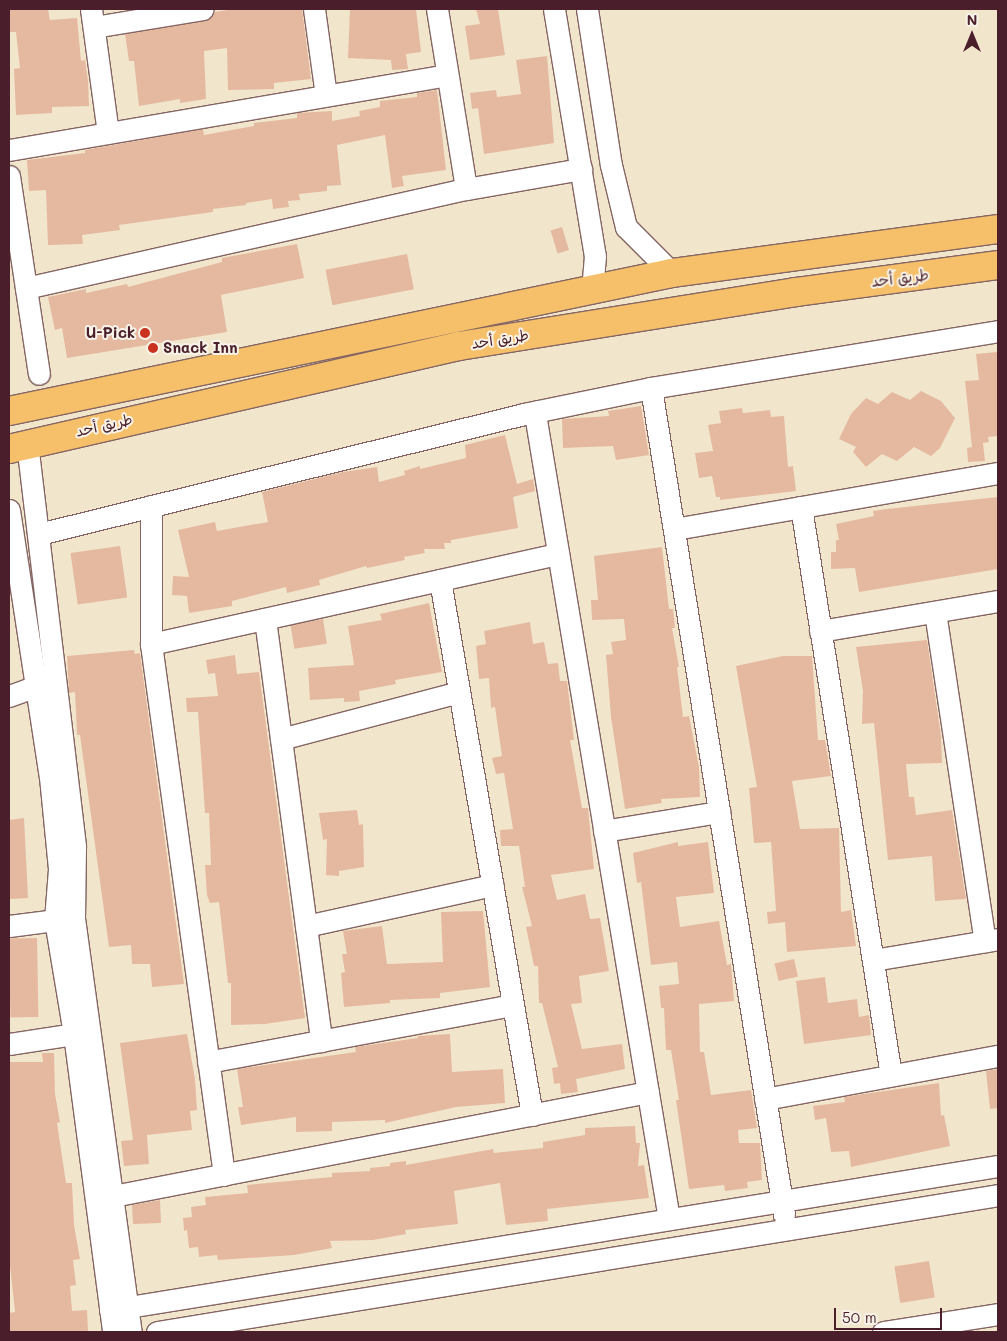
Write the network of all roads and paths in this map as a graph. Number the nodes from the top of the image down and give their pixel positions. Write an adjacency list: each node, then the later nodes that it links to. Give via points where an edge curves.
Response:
1 (203, 9): 6 (street)
2 (314, 9): 8 (street)
3 (437, 9): 7 (street)
4 (554, 9): 10 (street)
5 (587, 9): 14 (street)
6 (92, 18): 9 (street)
7 (447, 75): 8 (street); 15 (street)
8 (326, 95): 9 (street)
9 (108, 132): 11 (street)
10 (578, 148): 12 (street); 14 (street, via 598,173)
11 (9, 150)
12 (581, 169): 15 (street); 16 (street)
13 (9, 176): 21 (street)
14 (616, 184): 17 (street)
15 (466, 189): 21 (street)
16 (589, 221): 17 (street); 22 (street, via 595,256)
17 (625, 223): 20 (street)
18 (998, 229): 20 (main road, طريق أحد)
19 (998, 265): 28 (main road, طريق أحد, via 796,292 459,346)
20 (672, 273): 22 (main road, طريق أحد)
21 (26, 288): 24 (street)
22 (592, 290): 26 (main road, طريق أحد)
23 (998, 331): 25 (street)
24 (39, 374)
25 (651, 388): 27 (street); 33 (street)
26 (9, 411)
27 (538, 411): 30 (street); 35 (street, via 536,420)
28 (18, 446): 34 (street)
29 (998, 473): 31 (street)
30 (151, 506): 34 (street); 41 (street)
31 (801, 507): 33 (street); 40 (street)
32 (10, 524): 42 (street)
33 (674, 529): 46 (street)
34 (39, 534): 67 (street, via 75,847 74,918)
35 (558, 554): 36 (street); 47 (street)
36 (440, 580): 39 (street); 43 (street)
37 (998, 601): 38 (street)
38 (934, 612): 40 (street); 52 (street)
39 (265, 619): 41 (street); 45 (street)
40 (820, 631): 53 (street)
41 (151, 644): 59 (street)
42 (36, 686): 44 (street); 49 (street, via 59,869)
43 (460, 692): 45 (street); 48 (street)
44 (9, 696)
45 (281, 739): 51 (street)
46 (719, 812): 47 (street); 62 (street)
47 (604, 830): 61 (street)
48 (493, 885): 51 (street); 54 (street)
49 (55, 920): 50 (street); 55 (street)
50 (9, 926)
51 (306, 926): 56 (street)
52 (992, 940): 53 (street)
53 (873, 960): 60 (street)
54 (513, 1005): 56 (street); 63 (street)
55 (74, 1034): 57 (street); 73 (street)
56 (321, 1041): 59 (street)
57 (9, 1044)
58 (998, 1056): 60 (street)
59 (208, 1062): 65 (street)
60 (891, 1076): 62 (street)
61 (648, 1092): 63 (street); 69 (street)
62 (765, 1099): 68 (street)
63 (532, 1115): 65 (street)
64 (998, 1166): 68 (street)
65 (224, 1174): 67 (street)
66 (998, 1195): 70 (street)
67 (113, 1196): 73 (street)
68 (782, 1201): 69 (street); 70 (street)
69 (669, 1219): 71 (street)
70 (786, 1230): 72 (street)
71 (562, 1237): 72 (street); 73 (street)
72 (608, 1259): 75 (street)
73 (119, 1309): 77 (street); 78 (street)
74 (998, 1314): 76 (street)
75 (244, 1325): 79 (street)
76 (956, 1326): 80 (street)
77 (112, 1332)
78 (131, 1332)
79 (157, 1332)
80 (883, 1332)

